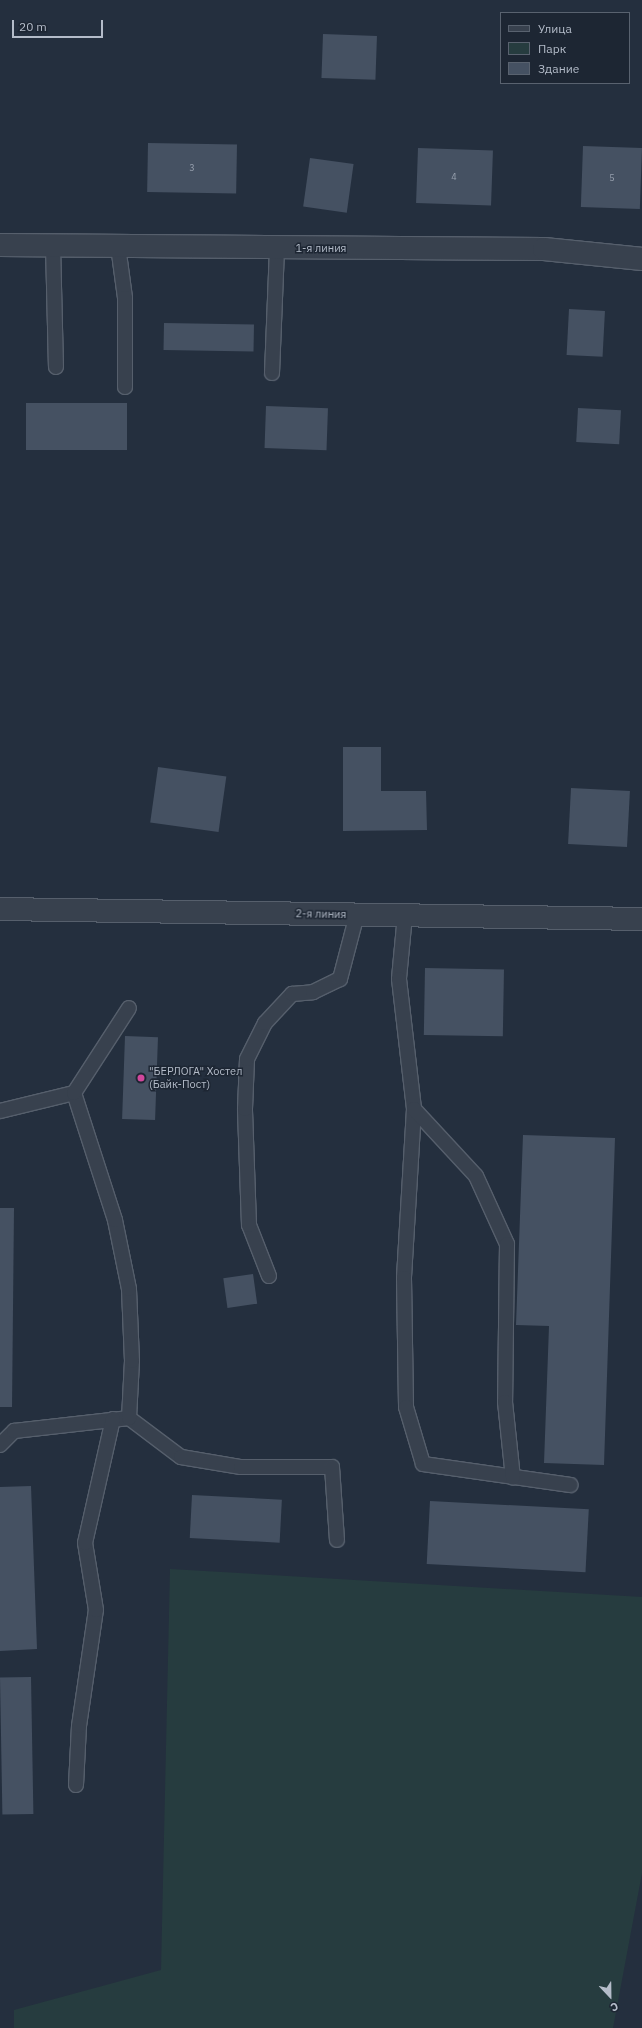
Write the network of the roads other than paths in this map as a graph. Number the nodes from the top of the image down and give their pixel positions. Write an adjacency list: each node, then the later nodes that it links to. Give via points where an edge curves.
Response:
1 (0, 245): 2 (street, 1-я линия)
2 (53, 246): 3 (street, 1-я линия); 6 (lane)
3 (118, 246): 4 (street, 1-я линия); 8 (lane, via 125,298)
4 (277, 247): 5 (street, 1-я линия, via 544,249); 7 (lane)
5 (642, 259)
6 (56, 367)
7 (272, 373)
8 (125, 387)
9 (0, 908): 10 (street, 2-я линия)
10 (357, 914): 11 (street, 2-я линия); 17 (lane, via 340,978 313,992 292,994 265,1023 247,1059 245,1108 248,1225)
11 (405, 915): 12 (street, 2-я линия); 15 (lane, via 399,979)
12 (642, 919)
13 (128, 1008): 14 (lane)
14 (74, 1093): 16 (lane); 18 (lane, via 115,1220 129,1290 132,1361)
15 (414, 1109): 21 (lane, via 476,1176 507,1244 505,1402); 21 (lane, via 404,1278 406,1407 423,1464)
16 (0, 1111)
17 (269, 1276)
18 (129, 1418): 19 (lane); 23 (lane, via 181,1457 241,1467 332,1467)
19 (113, 1419): 20 (lane, via 14,1432); 24 (lane, via 84,1543 96,1610 78,1726)
20 (0, 1445)
21 (513, 1478): 22 (lane)
22 (571, 1485)
23 (337, 1540)
24 (76, 1785)

